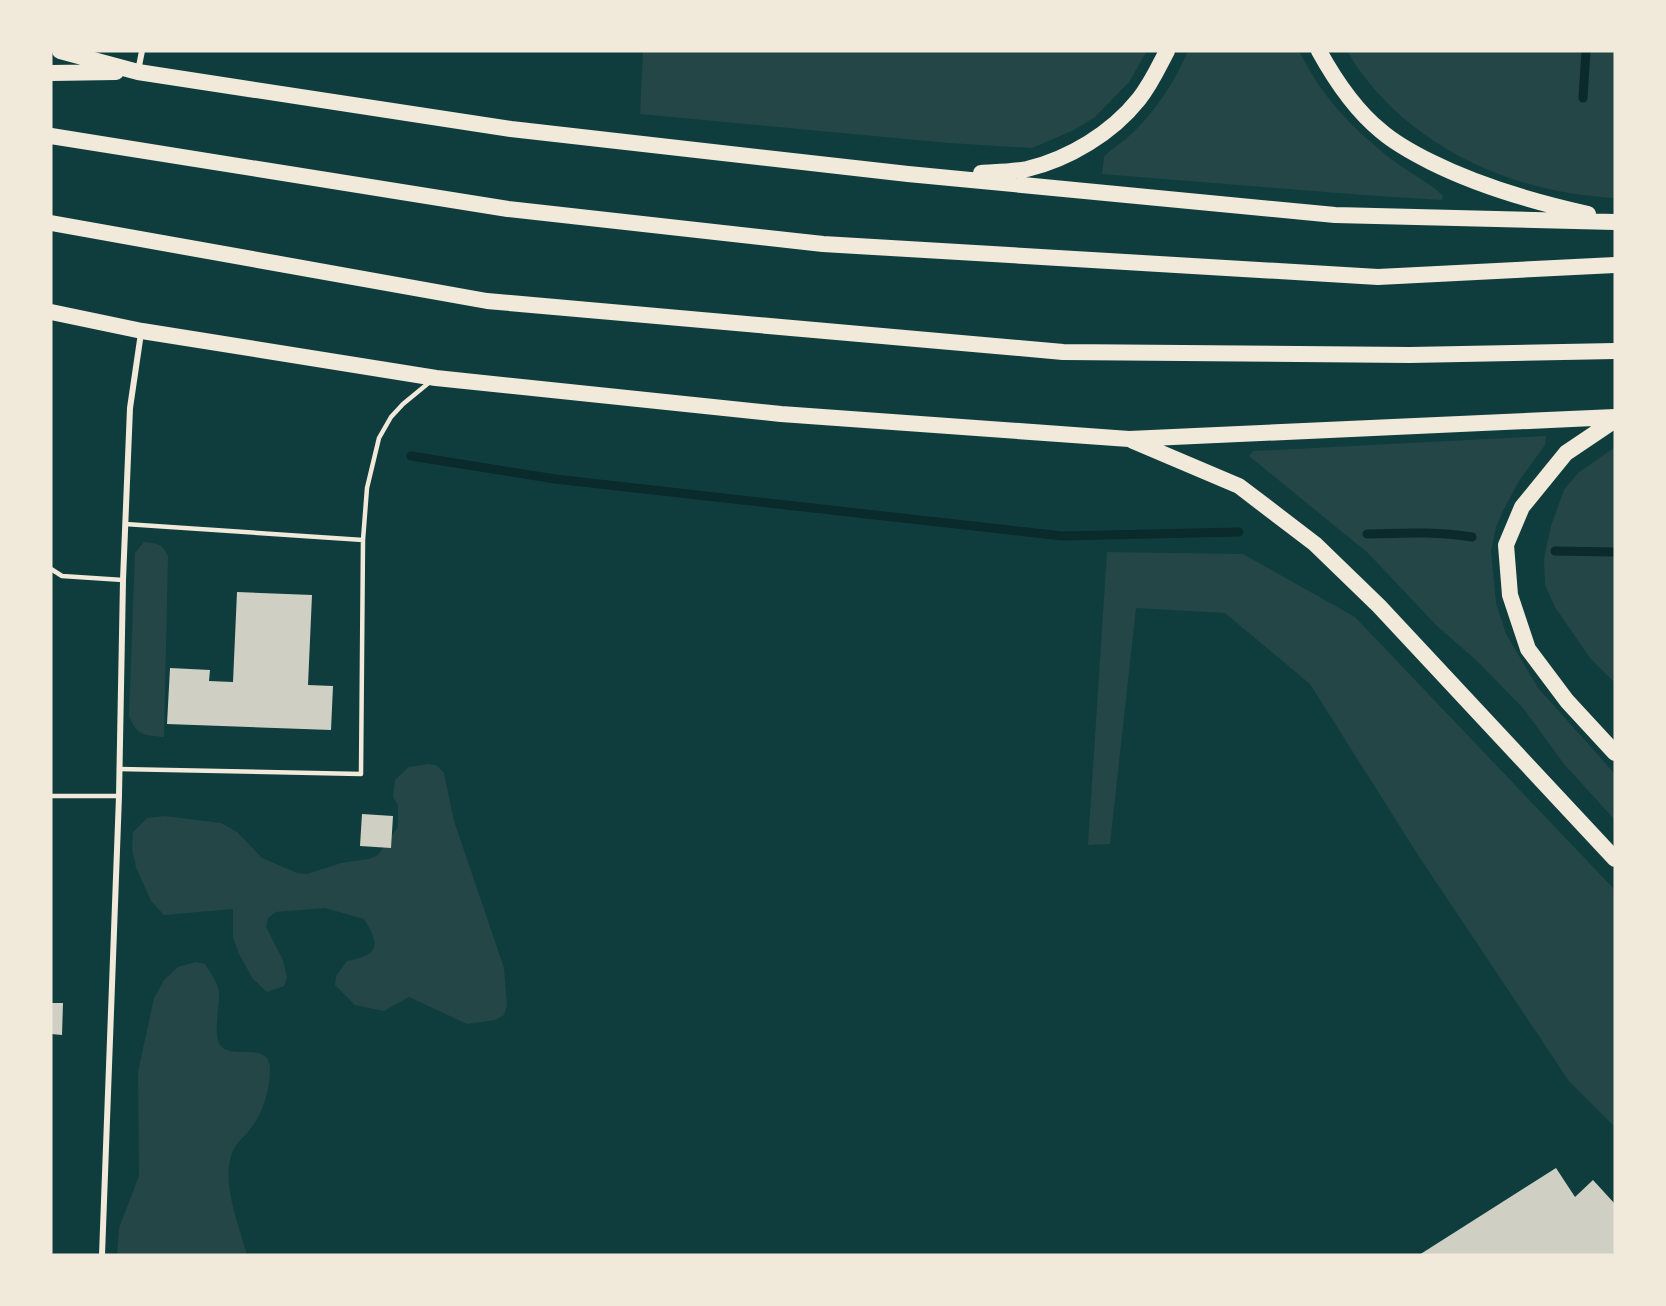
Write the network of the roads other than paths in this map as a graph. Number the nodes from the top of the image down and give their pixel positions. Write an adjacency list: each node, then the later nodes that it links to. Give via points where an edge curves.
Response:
1 (60, 51): 5 (highway)
2 (142, 51): 5 (street)
3 (1167, 51): 8 (highway, via 1153,79 1124,116 1081,147 1026,169)
4 (1319, 51): 9 (highway, via 1357,106 1402,147 1462,178 1537,203)
5 (138, 72): 6 (highway); 8 (highway, via 511,129)
6 (51, 73)
7 (51, 136): 11 (highway, via 508,208 823,244 1378,277)
8 (908, 174): 9 (highway, via 1335,215)
9 (1615, 221)
10 (51, 223): 14 (highway, via 487,301 1051,351 1410,355)
11 (1615, 265)
12 (51, 312): 13 (highway)
13 (142, 331): 15 (highway); 18 (street, via 130,408)
14 (1615, 351)
15 (436, 378): 17 (highway, via 781,414); 19 (lane, via 391,417 379,438 366,488)
16 (1615, 418): 17 (highway); 22 (highway, via 1566,453 1522,507 1506,545 1510,595 1528,649 1567,701)
17 (1129, 440): 26 (highway, via 1239,486 1315,544 1379,606)
18 (125, 524): 19 (lane); 21 (street)
19 (363, 540): 23 (lane, via 362,774)
20 (51, 569): 21 (lane, via 63,576)
21 (123, 580): 23 (street)
22 (1615, 753)
23 (118, 769): 25 (street)
24 (51, 796): 25 (lane)
25 (119, 796): 27 (street)
26 (1615, 859)
27 (102, 1255)

